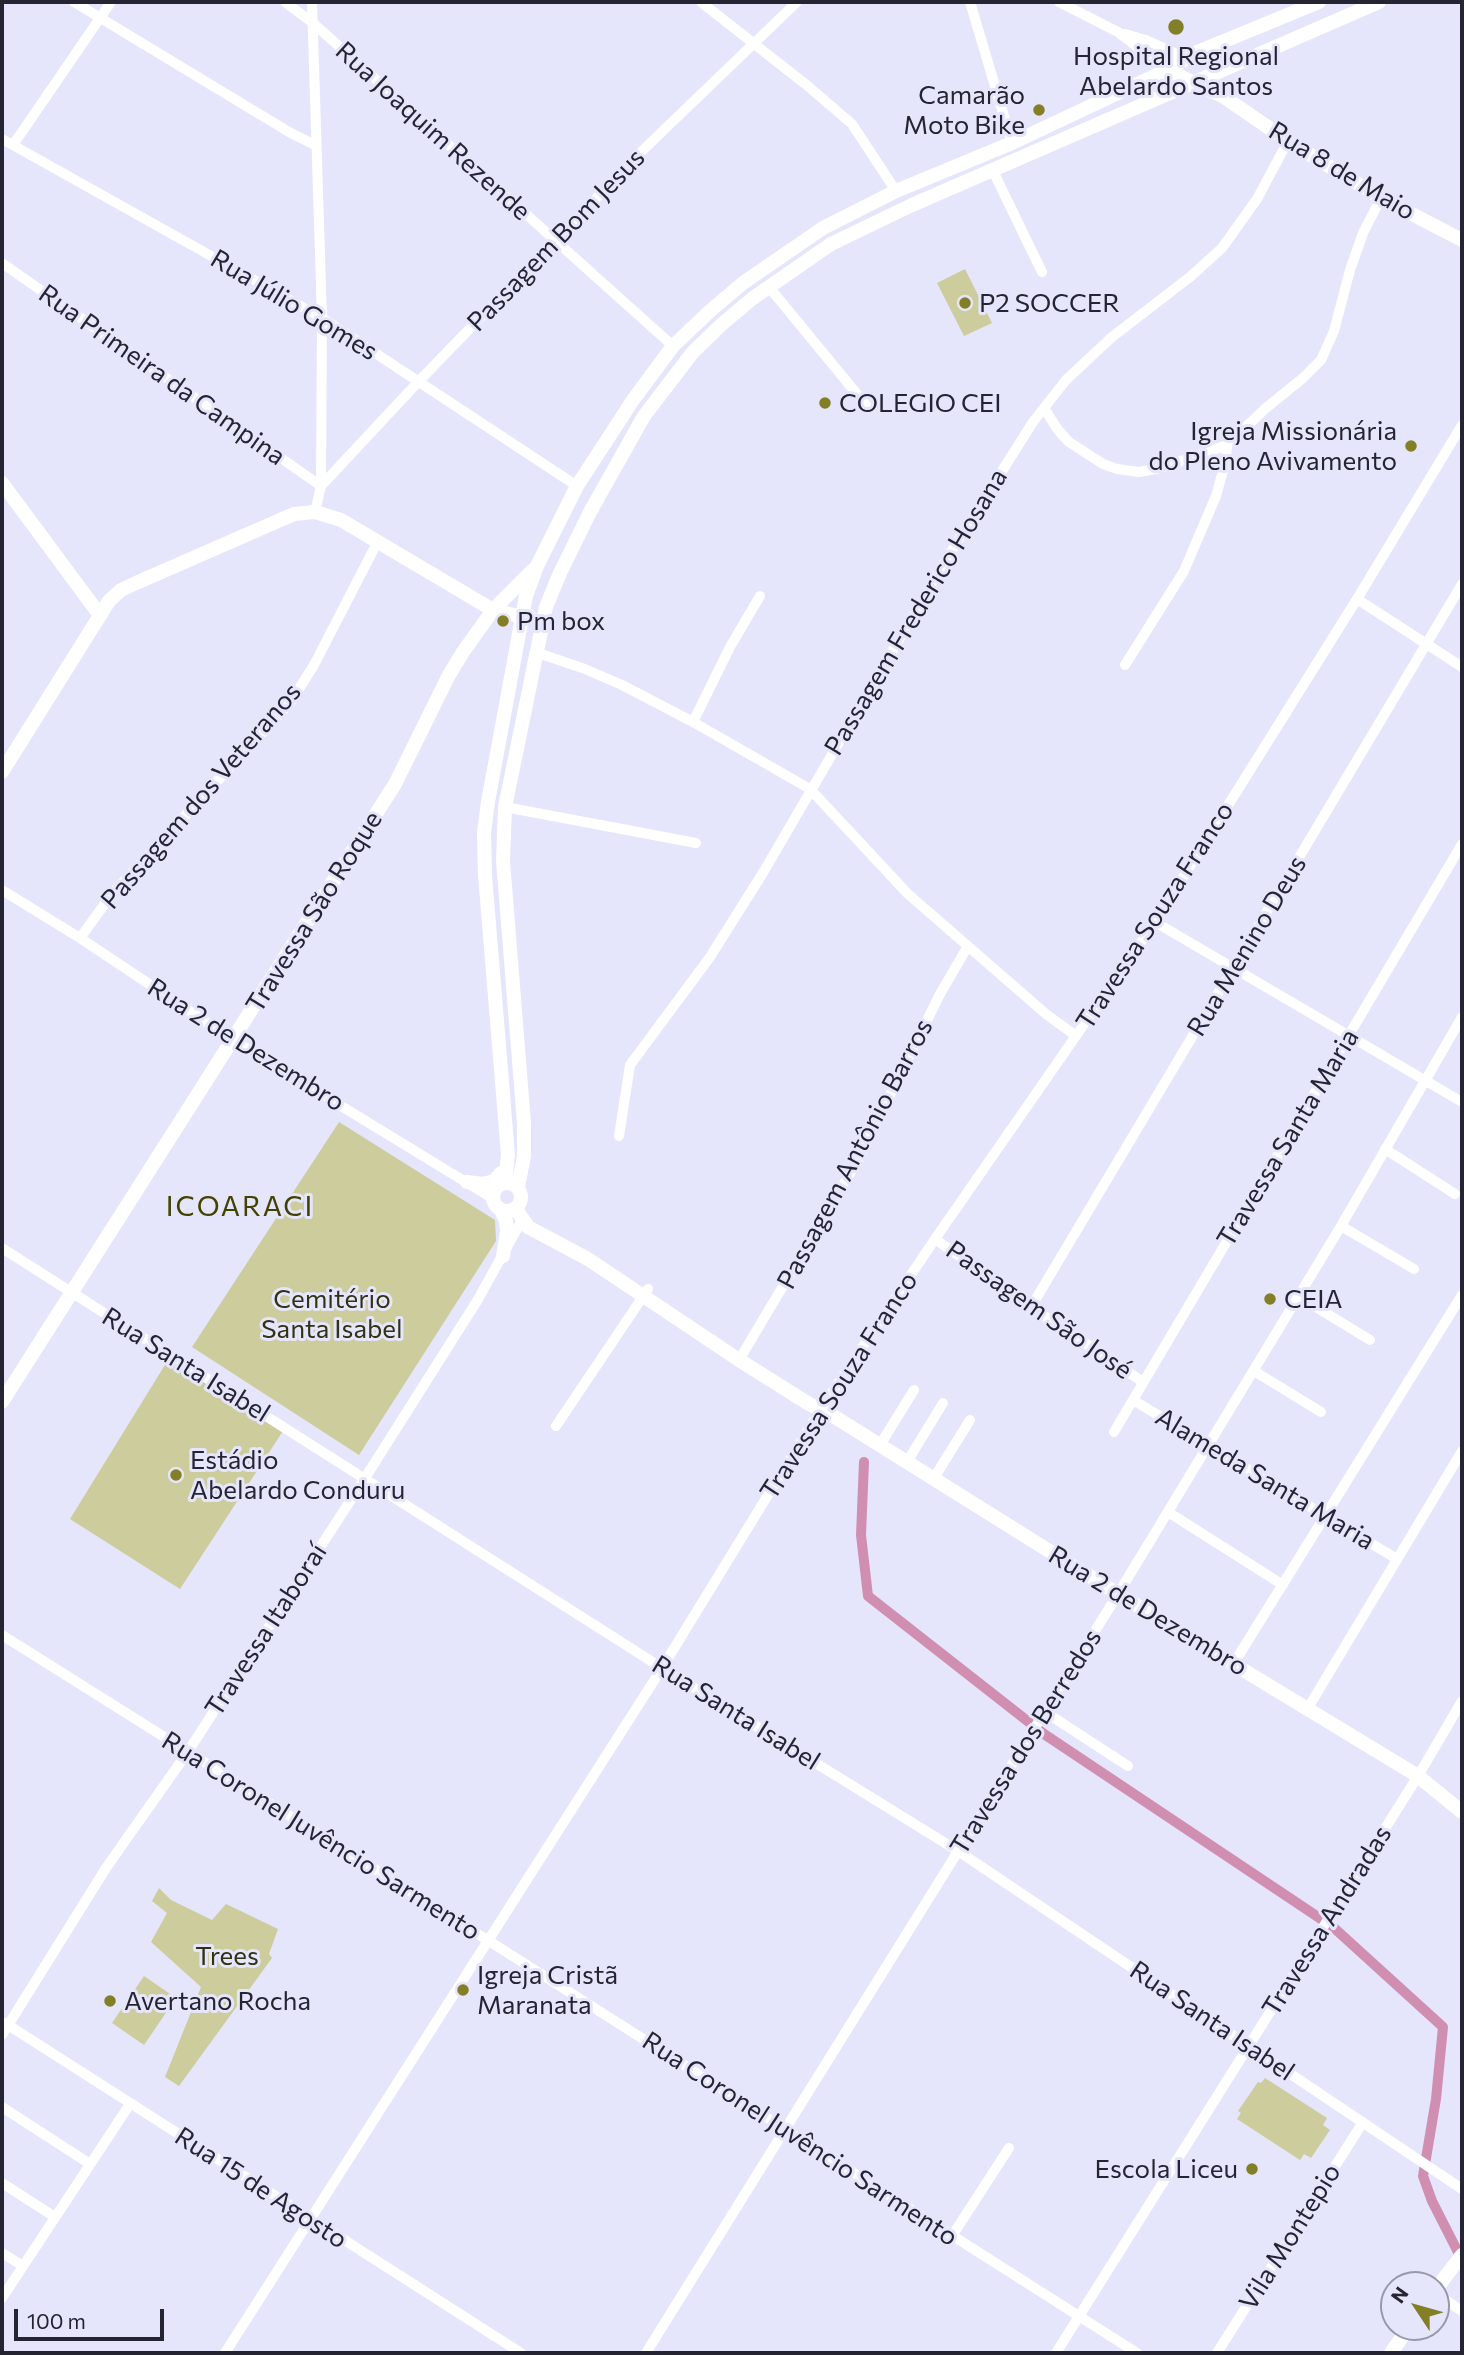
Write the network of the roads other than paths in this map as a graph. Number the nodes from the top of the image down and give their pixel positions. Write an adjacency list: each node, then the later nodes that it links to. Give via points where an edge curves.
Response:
1 (74, 2): 11 (street)
2 (111, 2): 11 (street)
3 (285, 2): 12 (street, Rua Joaquim Rezende)
4 (312, 2): 12 (street)
5 (701, 2): 14 (street)
6 (797, 2): 14 (street, Passagem Bom Jesus)
7 (970, 2): 20 (street)
8 (1059, 2): 13 (street, Rua 8 de Maio)
9 (1379, 2): 17 (main road)
10 (1313, 3): 15 (main road)
11 (100, 18): 21 (street); 22 (street)
12 (313, 23): 22 (street); 28 (street, Rua Joaquim Rezende)
13 (1118, 32): 15 (street, Rua 8 de Maio); 16 (street, Rua 8 de Maio)
14 (755, 43): 24 (street, via 852,124); 28 (street, Passagem Bom Jesus)
15 (1186, 58): 16 (main road); 17 (main road, Rua 8 de Maio)
16 (1167, 70): 17 (main road, Rua 8 de Maio); 20 (main road)
17 (1200, 78): 19 (main road, Rua 8 de Maio); 23 (main road)
18 (2, 139): 21 (street, Rua Júlio Gomes)
19 (1288, 141): 25 (main road, Rua 8 de Maio); 38 (street, Passagem Frederico Hosana, via 1257,199 1222,248 1112,337)
20 (1012, 143): 24 (main road)
21 (13, 145): 33 (street, Rua Júlio Gomes)
22 (315, 145): 33 (street)
23 (993, 171): 29 (main road); 31 (street)
24 (896, 191): 26 (main road)
25 (1381, 198): 27 (main road, Rua 8 de Maio); 41 (street, via 1354,258 1321,360)
26 (823, 228): 29 (main road); 34 (main road, via 743,283)
27 (1462, 240)
28 (555, 241): 34 (street, Rua Joaquim Rezende); 35 (street, Passagem Bom Jesus)
29 (831, 244): 32 (main road)
30 (2, 263): 43 (street, Rua Primeira da Campina)
31 (1042, 272)
32 (769, 287): 37 (main road, via 693,352); 39 (street)
33 (322, 318): 35 (street, Rua Júlio Gomes); 43 (street)
34 (673, 346): 36 (main road)
35 (419, 381): 43 (street, Passagem Bom Jesus); 44 (street, Rua Júlio Gomes)
36 (644, 384): 37 (main road); 44 (main road)
37 (660, 396): 45 (main road)
38 (1044, 408): 41 (street, via 1069,442 1117,469 1161,468); 62 (street, Passagem Frederico Hosana, via 977,508)
39 (870, 410)
40 (1462, 425): 51 (street, Travessa Souza Franco)
41 (1227, 445): 58 (street, via 1216,495 1184,570)
42 (2, 483): 54 (main road)
43 (321, 486): 46 (street)
44 (577, 486): 45 (main road); 48 (main road)
45 (597, 500): 52 (main road)
46 (315, 512): 47 (main road, via 341,520); 54 (main road, via 294,513 121,590)
47 (378, 541): 53 (main road); 68 (street, Passagem dos Veteranos, via 290,703 112,894)
48 (537, 566): 53 (main road, Travessa São Roque); 55 (main road)
49 (1462, 584): 56 (street, Rua Menino Deus)
50 (760, 596): 60 (street)
51 (1357, 599): 56 (street); 67 (street, Travessa Souza Franco)
52 (545, 607): 55 (main road); 57 (main road)
53 (493, 610): 55 (main road); 74 (main road, Travessa São Roque, via 449,675 395,784)
54 (99, 614): 61 (main road)
55 (522, 617): 79 (main road, via 484,833)
56 (1426, 644): 59 (street); 70 (street, Rua Menino Deus)
57 (535, 652): 60 (street, via 597,674); 63 (main road)
58 (1125, 665)
59 (1462, 667)
60 (693, 722): 62 (street)
61 (2, 772)
62 (810, 789): 69 (street, via 908,894); 77 (street, Passagem Frederico Hosana, via 710,957 630,1065)
63 (505, 807): 64 (street); 81 (main road, via 503,861 524,1124 524,1156)
64 (696, 843)
65 (1462, 844): 72 (street, Travessa Santa Maria)
66 (2, 890): 68 (street, Rua 2 de Dezembro)
67 (1155, 922): 70 (street); 73 (street, Travessa Souza Franco)
68 (80, 938): 74 (street, Rua 2 de Dezembro)
69 (968, 946): 73 (street); 95 (street, Passagem Antônio Barros, via 858,1160)
70 (1234, 968): 72 (street); 93 (street, Rua Menino Deus)
71 (1462, 1017): 75 (street, Travessa dos Berredos)
72 (1349, 1034): 75 (street); 97 (street, Travessa Santa Maria)
73 (1076, 1035): 85 (street, Travessa Souza Franco)
74 (233, 1040): 80 (street, Rua 2 de Dezembro); 90 (main road, Travessa São Roque)
75 (1426, 1080): 76 (street); 78 (street, Travessa dos Berredos)
76 (1462, 1102)
77 (619, 1136)
78 (1385, 1149): 82 (street); 84 (street, Travessa dos Berredos)
79 (508, 1155): 80 (main road, via 494,1181); 81 (main road)
80 (467, 1182): 83 (street, Rua 2 de Dezembro)
81 (511, 1184): 83 (main road, via 522,1199); 83 (main road, via 498,1185 493,1191)
82 (1455, 1194)
83 (508, 1209): 87 (street, Travessa Itaboraí); 87 (main road); 89 (main road, Rua 2 de Dezembro, via 528,1227)
84 (1341, 1226): 88 (street); 92 (street, Travessa dos Berredos)
85 (935, 1239): 93 (street, Passagem São José); 102 (street, Travessa Souza Franco)
86 (2, 1248): 90 (street, Rua Santa Isabel)
87 (503, 1255): 111 (street, Travessa Itaboraí)
88 (1414, 1269)
89 (645, 1292): 95 (main road, Rua 2 de Dezembro); 105 (street)
90 (71, 1293): 100 (main road, Travessa São Roque); 111 (street, Rua Santa Isabel)
91 (1462, 1295): 114 (street)
92 (1298, 1296): 94 (street); 96 (street, Travessa dos Berredos)
93 (1031, 1307): 97 (street, Passagem São José)
94 (1370, 1340)
95 (741, 1357): 102 (main road, Rua 2 de Dezembro)
96 (1254, 1371): 103 (street); 108 (street, Travessa dos Berredos)
97 (1143, 1382): 99 (street, Travessa Santa Maria)
98 (914, 1390): 107 (street)
99 (1133, 1400): 106 (street, Travessa Santa Maria); 108 (street, Alameda Santa Maria)
100 (2, 1402)
101 (943, 1403): 110 (street)
102 (825, 1410): 107 (main road, Rua 2 de Dezembro); 120 (street, Travessa Souza Franco)
103 (1321, 1412)
104 (970, 1420): 112 (street)
105 (556, 1426)
106 (1114, 1432)
107 (880, 1445): 110 (main road, Rua 2 de Dezembro)
108 (1208, 1445): 113 (street, Travessa dos Berredos); 114 (street, Alameda Santa Maria)
109 (1462, 1451): 115 (street)
110 (907, 1462): 112 (main road, Rua 2 de Dezembro)
111 (365, 1478): 120 (street, Rua Santa Isabel); 124 (street, Travessa Itaboraí)
112 (934, 1478): 117 (main road, Rua 2 de Dezembro)
113 (1168, 1512): 116 (street); 117 (street, Travessa dos Berredos)
114 (1326, 1518): 115 (street, Alameda Santa Maria); 116 (street)
115 (1397, 1559): 122 (street)
116 (1283, 1584): 119 (street)
117 (1118, 1594): 119 (main road, Rua 2 de Dezembro); 123 (street, Travessa dos Berredos)
118 (2, 1635): 124 (street, Rua Coronel Juvêncio Sarmento)
119 (1234, 1663): 122 (main road, Rua 2 de Dezembro)
120 (662, 1668): 128 (street, Rua Santa Isabel); 129 (street, Travessa Souza Franco)
121 (1462, 1701): 126 (street, Travessa Andradas)
122 (1308, 1709): 126 (main road, Rua 2 de Dezembro)
123 (1045, 1712): 125 (street); 128 (street, Travessa dos Berredos)
124 (187, 1753): 129 (street, Rua Coronel Juvêncio Sarmento); 130 (street, Travessa Itaboraí)
125 (1128, 1766)
126 (1418, 1776): 127 (main road, Rua 2 de Dezembro); 131 (street, Travessa Andradas)
127 (1462, 1812)
128 (958, 1851): 131 (street, Rua Santa Isabel); 135 (street, Travessa dos Berredos)
129 (489, 1941): 135 (street, Rua Coronel Juvêncio Sarmento); 141 (street, Travessa Souza Franco)
130 (4, 2027): 132 (street, Rua 15 de Agosto)
131 (1248, 2046): 134 (street, Rua Santa Isabel); 148 (street, Travessa Andradas)
132 (130, 2104): 137 (street); 141 (street, Rua 15 de Agosto)
133 (2, 2107): 137 (street)
134 (1363, 2122): 139 (street, Rua Santa Isabel); 154 (street, Vila Montepio)
135 (786, 2130): 142 (street, Rua Coronel Juvêncio Sarmento); 151 (street, Travessa dos Berredos)
136 (1009, 2148): 142 (street)
137 (90, 2164): 140 (street)
138 (2, 2183): 140 (street)
139 (1462, 2189)
140 (55, 2217): 145 (street)
141 (308, 2219): 149 (street, Travessa Souza Franco); 150 (street, Rua 15 de Agosto)
142 (952, 2236): 148 (street, Rua Coronel Juvêncio Sarmento)
143 (2, 2253): 145 (street)
144 (1462, 2255): 146 (main road)
145 (23, 2266): 147 (street)
146 (1450, 2271)
147 (2, 2298)
148 (1078, 2317): 152 (street, Travessa Andradas); 153 (street, Rua Coronel Juvêncio Sarmento)
149 (225, 2353)
150 (521, 2353)
151 (646, 2353)
152 (1056, 2353)
153 (1137, 2353)
154 (1217, 2353)

